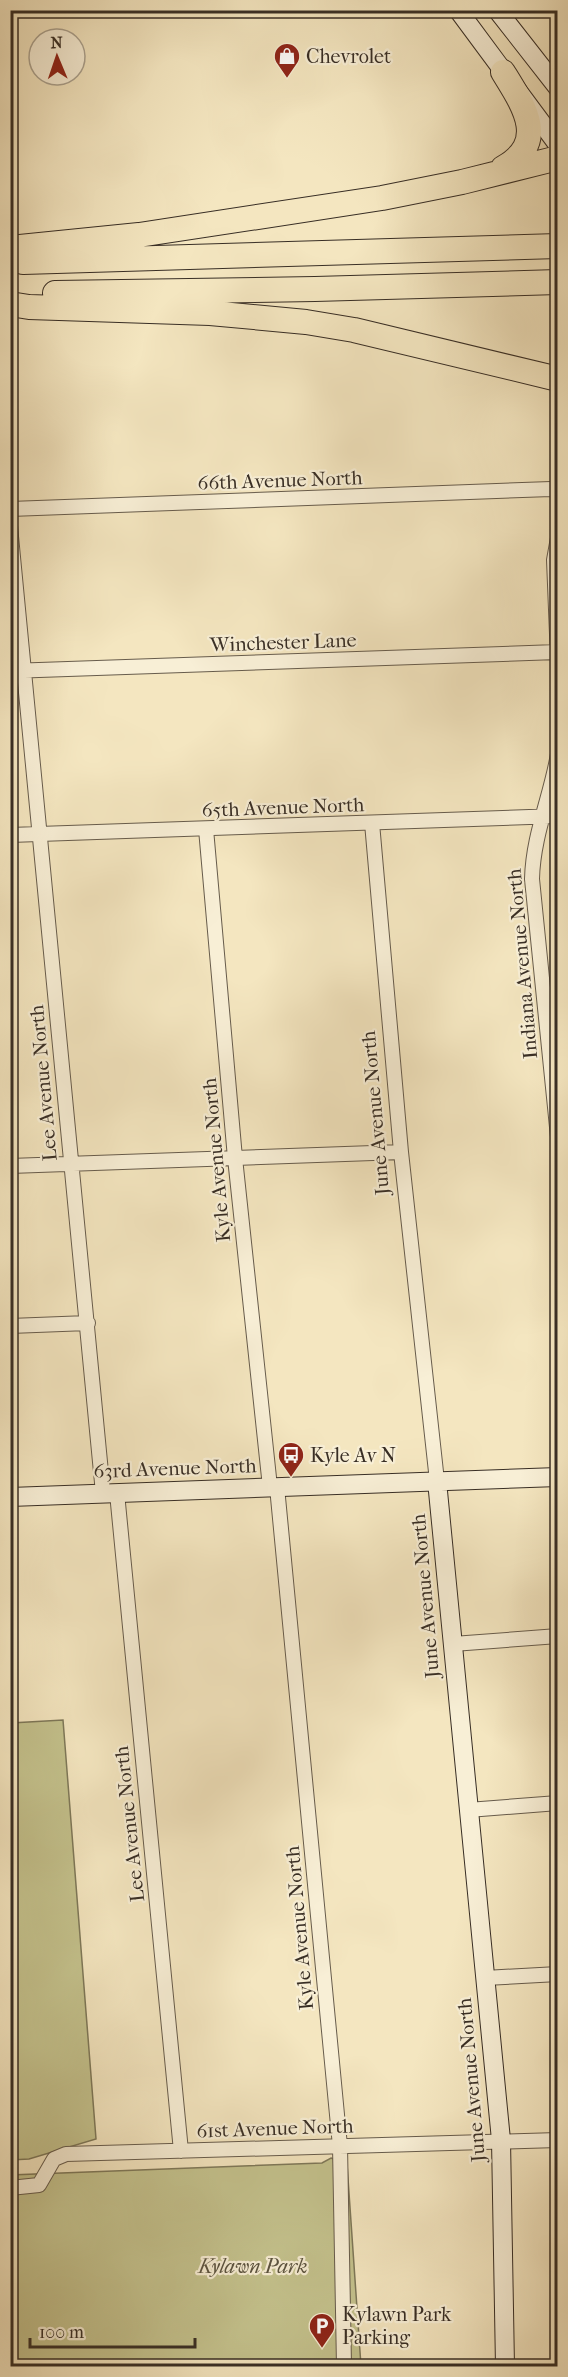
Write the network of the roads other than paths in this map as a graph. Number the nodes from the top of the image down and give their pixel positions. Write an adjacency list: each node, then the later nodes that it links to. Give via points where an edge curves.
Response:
1 (458, 10): 3 (street)
2 (496, 10): 4 (street)
3 (503, 72): 5 (street); 7 (highway, via 521,100 530,135 519,158)
4 (558, 88)
5 (558, 145)
6 (558, 158): 7 (highway)
7 (493, 174): 9 (highway, via 382,198 256,218)
8 (558, 246): 10 (highway)
9 (10, 248)
10 (10, 262)
11 (558, 282): 12 (highway)
12 (10, 295)
13 (10, 304): 14 (highway, via 285,319 354,330)
14 (504, 366): 15 (highway); 16 (highway)
15 (558, 379)
16 (558, 385)
17 (554, 490): 18 (street, 66th Avenue North)
18 (10, 509)
19 (10, 526): 23 (street, Lee Avenue North)
20 (558, 538): 21 (street, via 554,560)
21 (557, 652): 22 (street); 23 (street, Winchester Lane)
22 (558, 659)
23 (18, 671): 29 (street, Lee Avenue North)
24 (558, 754): 26 (street, Indiana Avenue North)
25 (558, 816): 26 (street, 65th Avenue North)
26 (541, 817): 27 (street, 65th Avenue North); 31 (street, Indiana Avenue North, via 532,879)
27 (372, 823): 28 (street, 65th Avenue North); 32 (street, June Avenue North)
28 (206, 829): 29 (street, 65th Avenue North); 33 (street, Kyle Avenue North)
29 (41, 834): 30 (street, 65th Avenue North); 34 (street, Lee Avenue North)
30 (10, 835)
31 (558, 1137)
32 (401, 1152): 33 (street); 39 (street, June Avenue North)
33 (235, 1158): 34 (street); 40 (street, Kyle Avenue North)
34 (70, 1163): 35 (street); 36 (street, Lee Avenue North)
35 (10, 1166)
36 (88, 1323): 37 (street); 41 (street, Lee Avenue North)
37 (10, 1326)
38 (558, 1477): 39 (street, 63rd Avenue North)
39 (437, 1481): 40 (street, 63rd Avenue North); 44 (street, June Avenue North)
40 (273, 1487): 41 (street, 63rd Avenue North); 51 (street, Kyle Avenue North)
41 (110, 1493): 42 (street, 63rd Avenue North); 52 (street, Lee Avenue North)
42 (10, 1497)
43 (558, 1636): 44 (street)
44 (453, 1644): 46 (street, June Avenue North)
45 (558, 1803): 46 (street)
46 (468, 1810): 48 (street, June Avenue North)
47 (558, 1974): 48 (street)
48 (485, 1978): 49 (street, June Avenue North)
49 (501, 2140): 50 (street, 61st Avenue North); 51 (street, 61st Avenue North); 55 (street, June Avenue North)
50 (558, 2140)
51 (340, 2146): 52 (street, 61st Avenue North); 54 (street, Kyle Avenue North)
52 (182, 2151): 53 (street, 61st Avenue North, via 66,2154 54,2159 39,2185)
53 (10, 2188)
54 (344, 2367)
55 (506, 2367)

